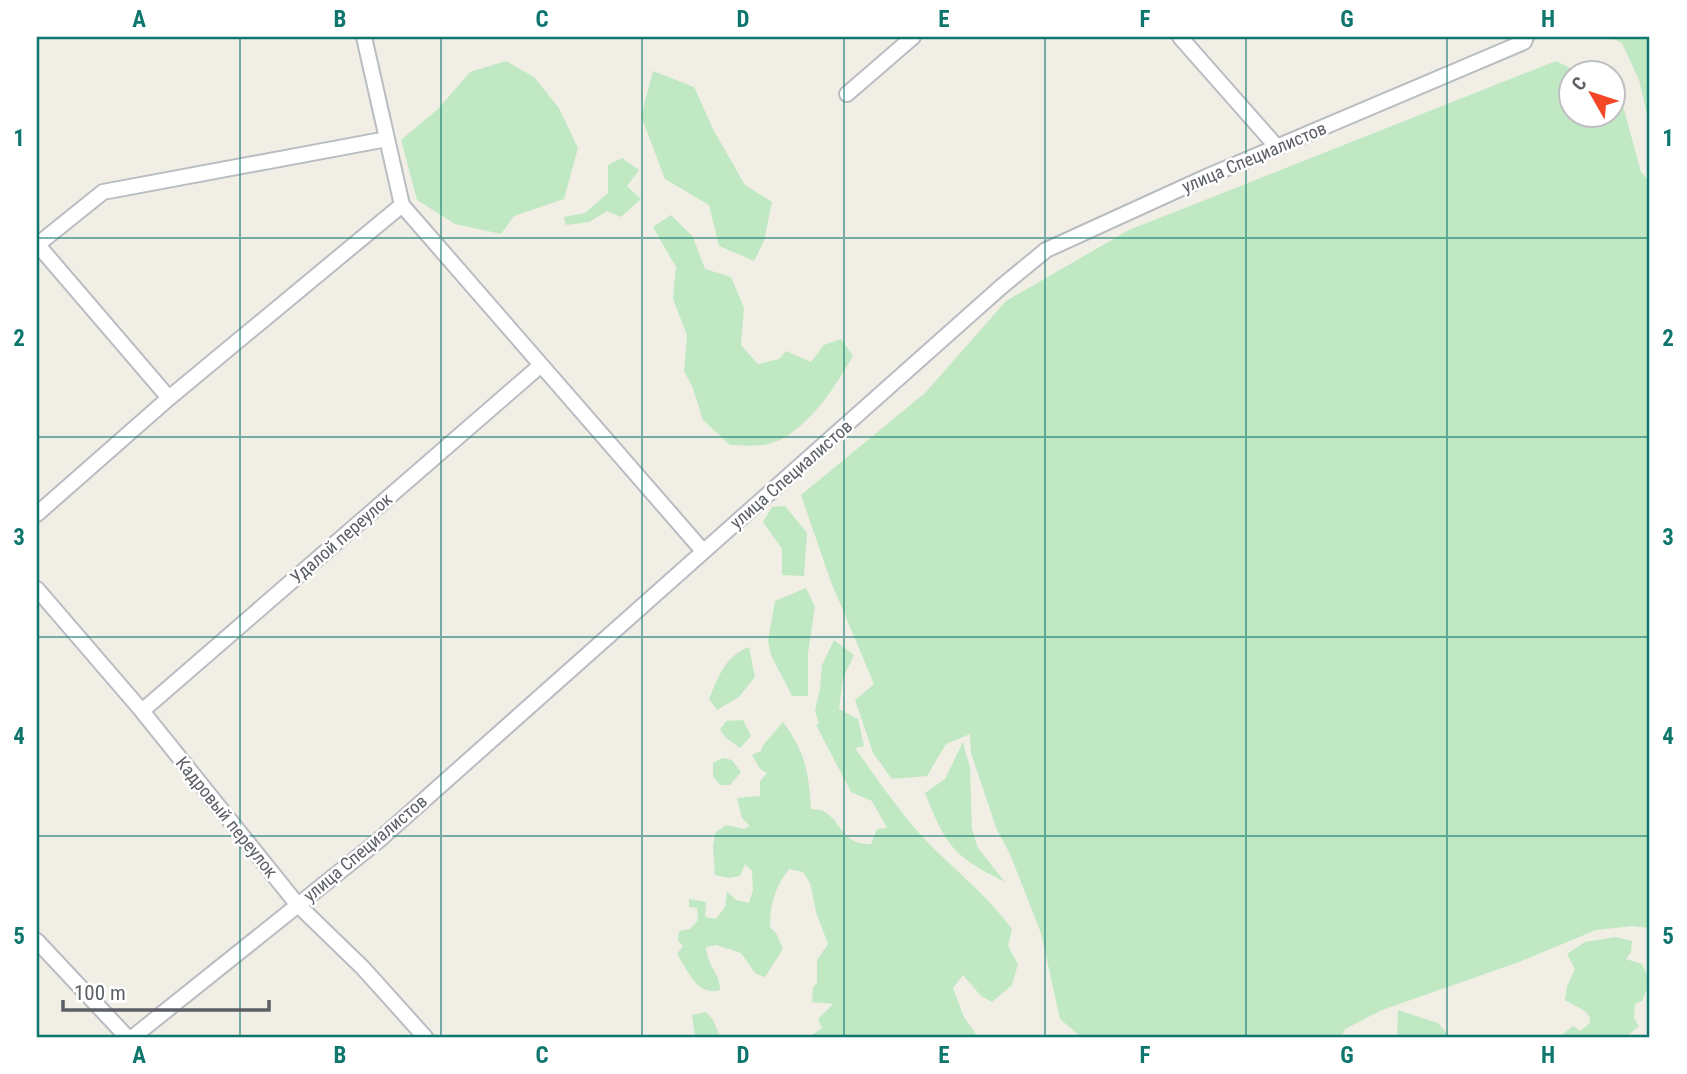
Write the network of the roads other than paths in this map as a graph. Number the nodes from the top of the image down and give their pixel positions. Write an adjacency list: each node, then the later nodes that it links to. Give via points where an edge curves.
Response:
1 (364, 37): 6 (street)
2 (914, 37): 5 (street)
3 (1180, 37): 7 (street)
4 (1526, 37): 7 (street, улица Специалистов, via 1524,42)
5 (847, 93)
6 (387, 139): 8 (street); 9 (street, via 103,192)
7 (1277, 147): 13 (street, улица Специалистов, via 1046,250)
8 (402, 205): 10 (street); 11 (street)
9 (37, 244): 11 (street)
10 (541, 365): 13 (street); 15 (street, Удалой переулок)
11 (169, 398): 12 (street)
12 (37, 514)
13 (704, 551): 16 (street, улица Специалистов, via 378,842)
14 (37, 589): 15 (street, Кадровый переулок)
15 (142, 711): 16 (street, Кадровый переулок)
16 (297, 904): 19 (street, улица Специалистов); 20 (street, Кадровый переулок)
17 (37, 941): 18 (street)
18 (127, 1037)
19 (133, 1037)
20 (425, 1037)

